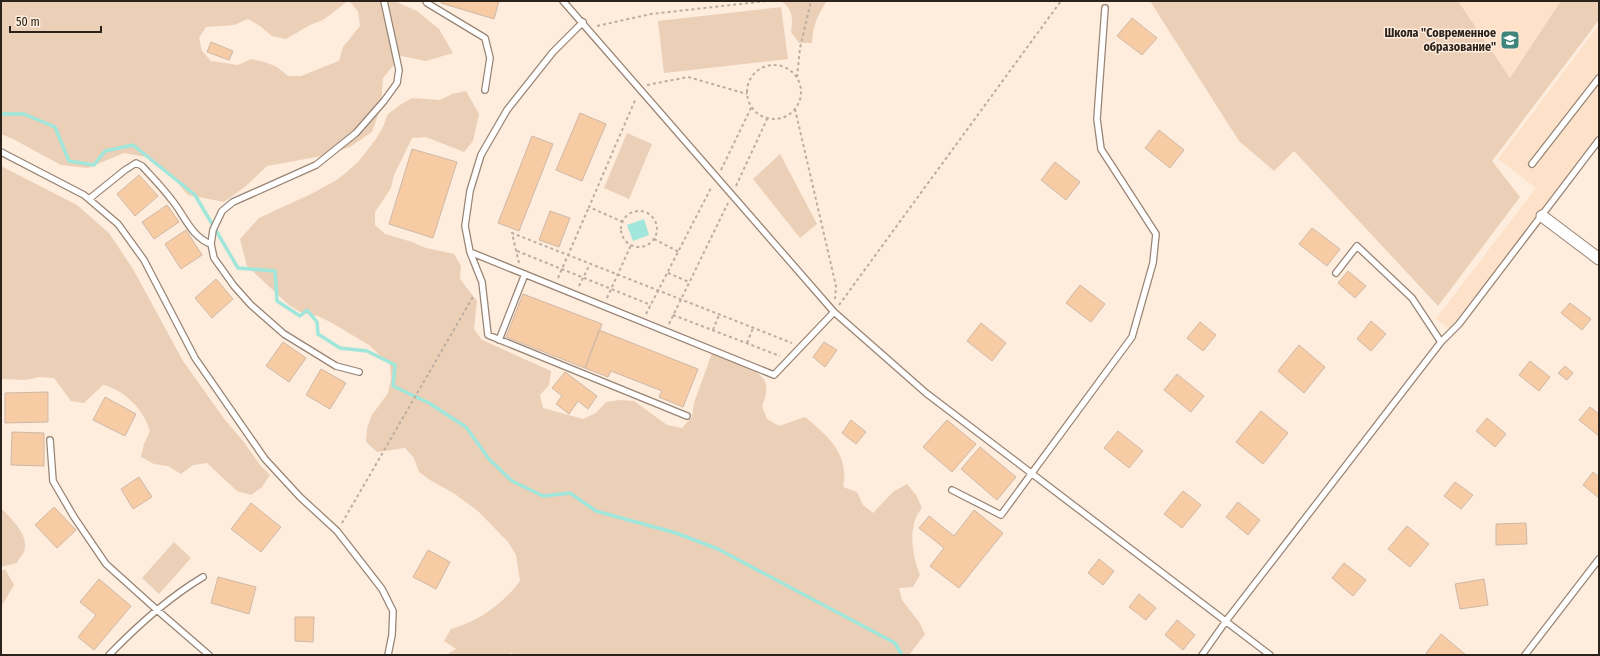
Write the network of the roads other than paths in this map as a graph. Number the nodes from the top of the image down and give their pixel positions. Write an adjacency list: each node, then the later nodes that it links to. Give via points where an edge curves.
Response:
1 (384, 1): 13 (lane, via 399,70 397,83 356,133 316,164 233,202 222,211 213,230)
2 (426, 1): 7 (lane, via 484,38 490,58)
3 (563, 1): 5 (lane)
4 (1105, 8): 24 (lane, via 1097,119 1101,149 1156,234 1154,263 1132,337)
5 (583, 22): 14 (lane, via 553,52 507,110 481,155 470,191 465,226); 18 (lane)
6 (1599, 78): 10 (lane)
7 (485, 90)
8 (1599, 140): 12 (lane)
9 (1, 152): 11 (lane)
10 (1532, 164)
11 (89, 199): 13 (lane, via 124,170 136,164 142,166 172,199 195,234 204,242); 32 (lane, via 118,224 144,260 195,358 265,459 300,497 337,531 382,589 393,611)
12 (1542, 216): 15 (street); 20 (lane, via 1460,324)
13 (211, 244): 21 (lane, via 214,258 234,286 256,310 284,334 336,366)
14 (470, 252): 17 (lane); 19 (lane, via 482,282 488,335)
15 (1599, 259)
16 (1336, 273): 20 (lane, via 1356,246 1412,298)
17 (523, 274): 18 (lane, via 774,375); 19 (lane)
18 (834, 312): 24 (lane, via 926,393)
19 (499, 340): 22 (lane)
20 (1441, 342): 29 (lane)
21 (359, 372)
22 (687, 416)
23 (50, 440): 28 (lane, via 53,481 74,517 106,564)
24 (1031, 474): 25 (lane, via 1001,515); 29 (lane)
25 (952, 490)
26 (1599, 559): 35 (lane)
27 (202, 577): 28 (lane)
28 (157, 610): 30 (lane); 31 (lane)
29 (1226, 621): 33 (lane); 34 (lane)
30 (109, 655)
31 (209, 655)
32 (388, 655)
33 (1202, 655)
34 (1270, 655)
35 (1525, 655)

